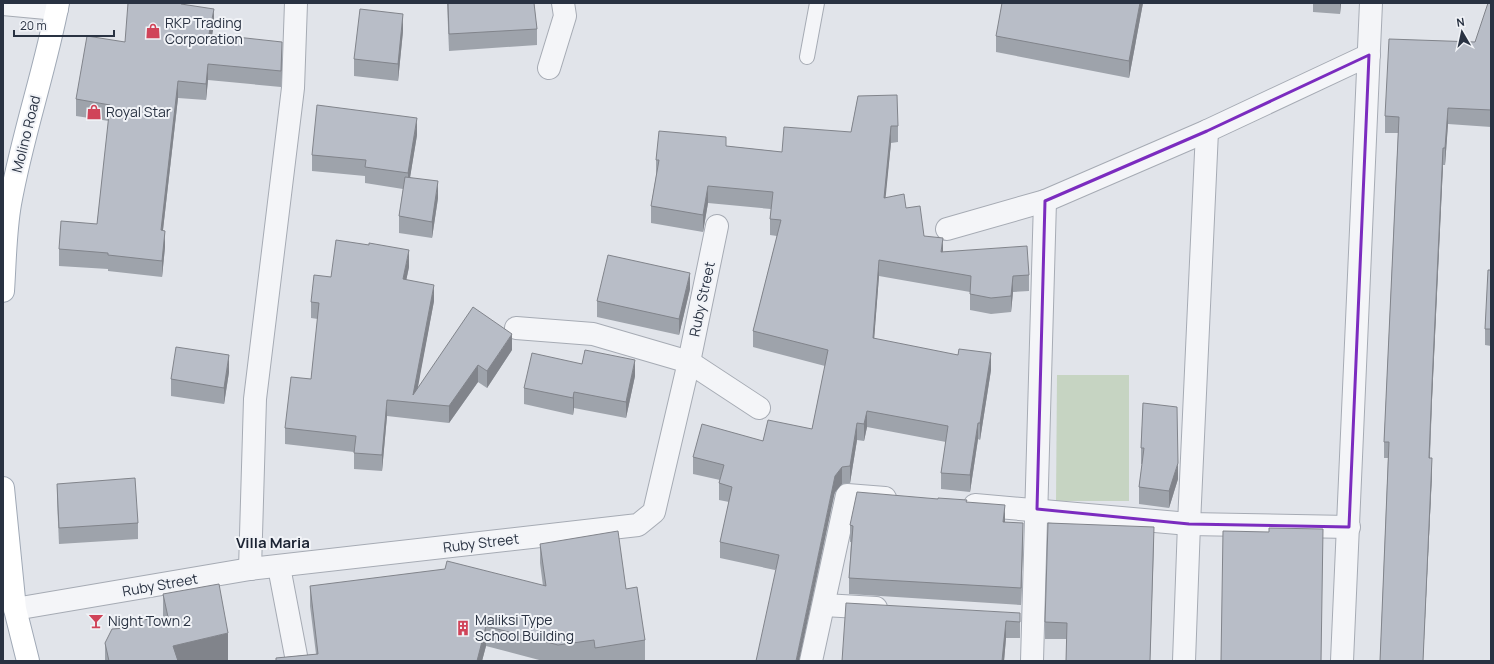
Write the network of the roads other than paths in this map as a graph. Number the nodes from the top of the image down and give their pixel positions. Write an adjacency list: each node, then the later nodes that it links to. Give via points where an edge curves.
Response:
1 (296, 3): 26 (street, via 294,88 256,398)
2 (563, 3): 9 (street, via 565,16)
3 (817, 3): 8 (lane)
4 (1371, 3): 7 (street)
5 (3, 4): 6 (street)
6 (58, 6): 14 (main road, Molino Road, via 21,150 10,204)
7 (1369, 55): 10 (street); 23 (street)
8 (807, 56)
9 (549, 68)
10 (1207, 132): 11 (street); 22 (street)
11 (1045, 201): 13 (street); 21 (street)
12 (717, 226): 16 (street, Ruby Street)
13 (947, 229)
14 (3, 278)
15 (516, 328): 16 (street, via 593,334)
16 (689, 362): 17 (street); 25 (street, Ruby Street, via 654,512 638,525)
17 (759, 408)
18 (3, 488): 24 (main road)
19 (902, 499): 27 (street, via 847,495)
20 (958, 503): 21 (street)
21 (1036, 509): 22 (street); 31 (street)
22 (1189, 524): 23 (street); 36 (street)
23 (1349, 528): 37 (street)
24 (7, 565): 29 (main road)
25 (279, 567): 26 (street, Ruby Street); 33 (street)
26 (250, 569): 29 (street, Ruby Street)
27 (824, 604): 28 (street); 34 (street)
28 (894, 609)
29 (15, 610): 32 (main road)
30 (1010, 617): 31 (street)
31 (1033, 618): 35 (street)
32 (23, 660)
33 (297, 661)
34 (811, 661)
35 (1032, 661)
36 (1184, 661)
37 (1342, 661)

